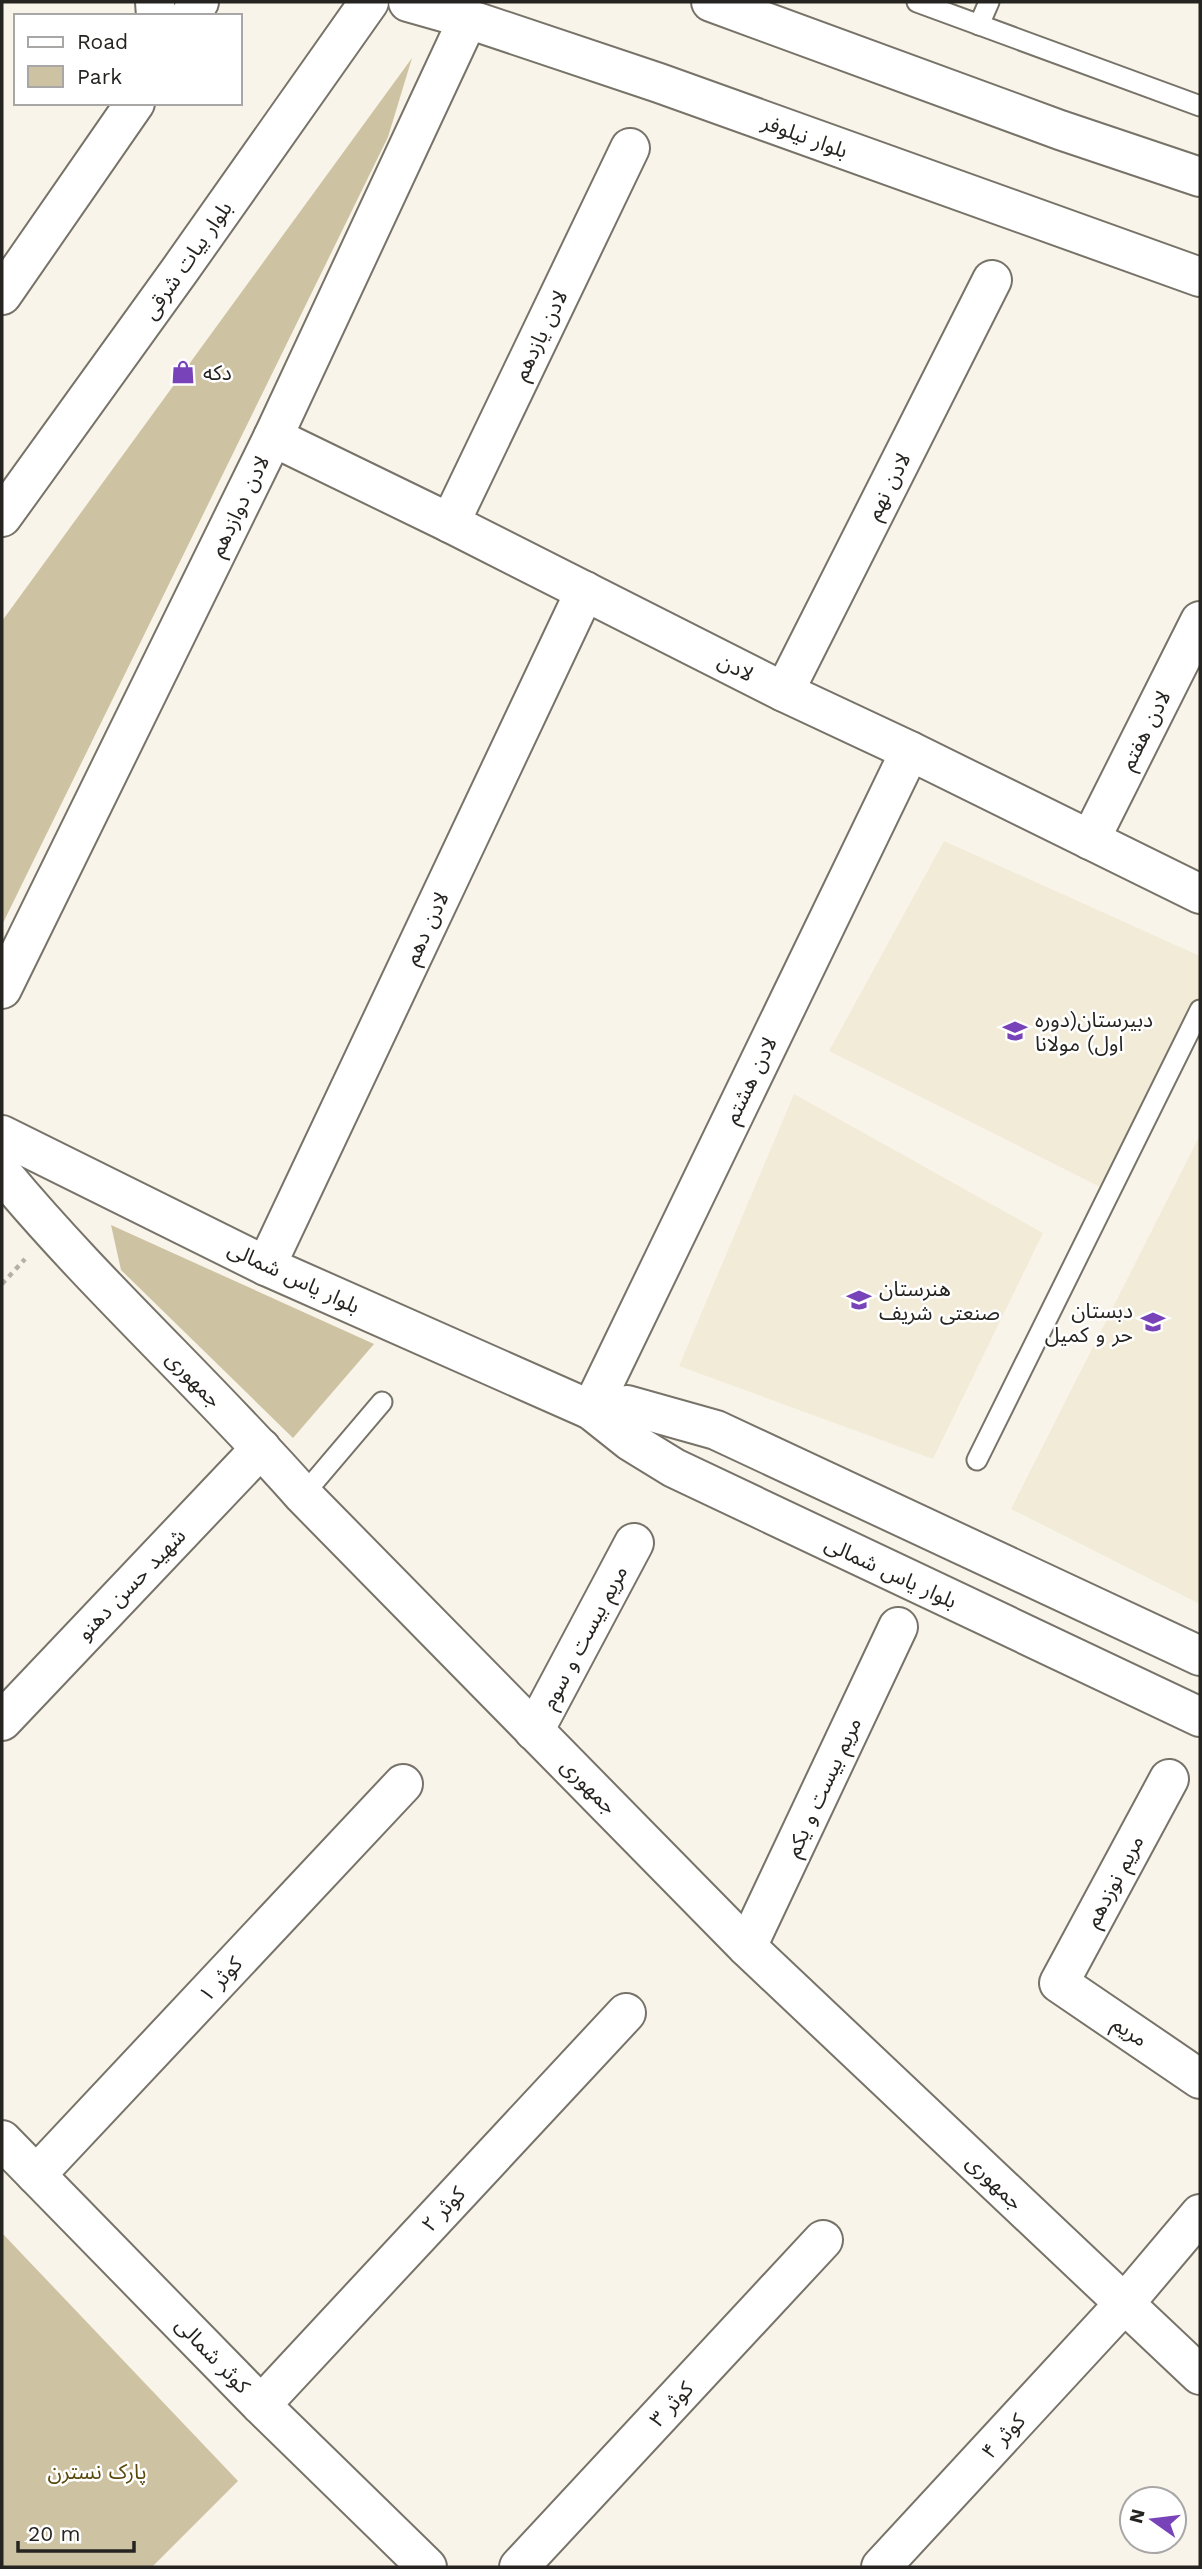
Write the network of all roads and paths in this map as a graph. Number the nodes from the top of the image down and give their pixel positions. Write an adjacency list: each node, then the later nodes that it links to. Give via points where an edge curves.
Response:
1 (369, 2): 16 (street, بلوار بیات شرقی)
2 (408, 2): 6 (street, بلوار نیلوفر)
3 (711, 2): 11 (street)
4 (918, 2): 7 (lane)
5 (989, 2): 7 (lane)
6 (468, 19): 12 (street, بلوار نیلوفر); 15 (street, لادن دوازدهم)
7 (979, 25): 9 (lane)
8 (134, 105): 14 (street)
9 (1200, 106)
10 (630, 148): 17 (street, لادن یازدهم)
11 (1200, 177)
12 (1200, 277)
13 (992, 280): 20 (street, لادن نهم)
14 (2, 295)
15 (273, 437): 17 (street, لادن); 24 (street, لادن دوازدهم)
16 (2, 516)
17 (450, 523): 18 (street, لادن)
18 (585, 591): 20 (street, لادن); 28 (street, لادن دهم)
19 (1200, 621): 22 (street, لادن هفتم)
20 (784, 692): 21 (street, لادن)
21 (910, 751): 22 (street, لادن); 30 (street, لادن هشتم)
22 (1090, 839): 23 (street, لادن)
23 (1200, 894)
24 (2, 989)
25 (1200, 1010): 32 (lane)
26 (2, 1135): 28 (street, بلوار یاس شمالی)
27 (2, 1173): 31 (street, جمهوری, via 51,1231)
28 (266, 1266): 30 (street, بلوار یاس شمالی)
29 (382, 1402): 33 (lane)
30 (591, 1410): 36 (street, via 627,1405 716,1430); 37 (street, بلوار یاس شمالی, via 630,1441 686,1473)
31 (261, 1448): 33 (street, جمهوری); 38 (street, شهید حسن دهنو)
32 (977, 1460)
33 (303, 1496): 39 (street, جمهوری)
34 (634, 1543): 39 (street, مریم بیست و سوم)
35 (898, 1627): 42 (street, مریم بیست و یکم)
36 (1200, 1656)
37 (1200, 1717)
38 (2, 1721)
39 (534, 1731): 42 (street, جمهوری)
40 (1169, 1779): 43 (street, مریم نوزدهم)
41 (403, 1784): 47 (street, کوثر ۱)
42 (747, 1947): 50 (street, جمهوری)
43 (1059, 1983): 45 (street, مریم)
44 (626, 2013): 52 (street, کوثر ۲)
45 (1200, 2079)
46 (2, 2140): 47 (street, کوثر شمالی)
47 (36, 2175): 52 (street, کوثر شمالی)
48 (1200, 2214): 50 (street, کوثر ۴)
49 (823, 2240): 54 (street, کوثر ۳)
50 (1124, 2304): 51 (street, جمهوری); 55 (street, کوثر ۴)
51 (1200, 2375)
52 (261, 2405): 53 (street, کوثر شمالی)
53 (427, 2567)
54 (519, 2567)
55 (881, 2567)

